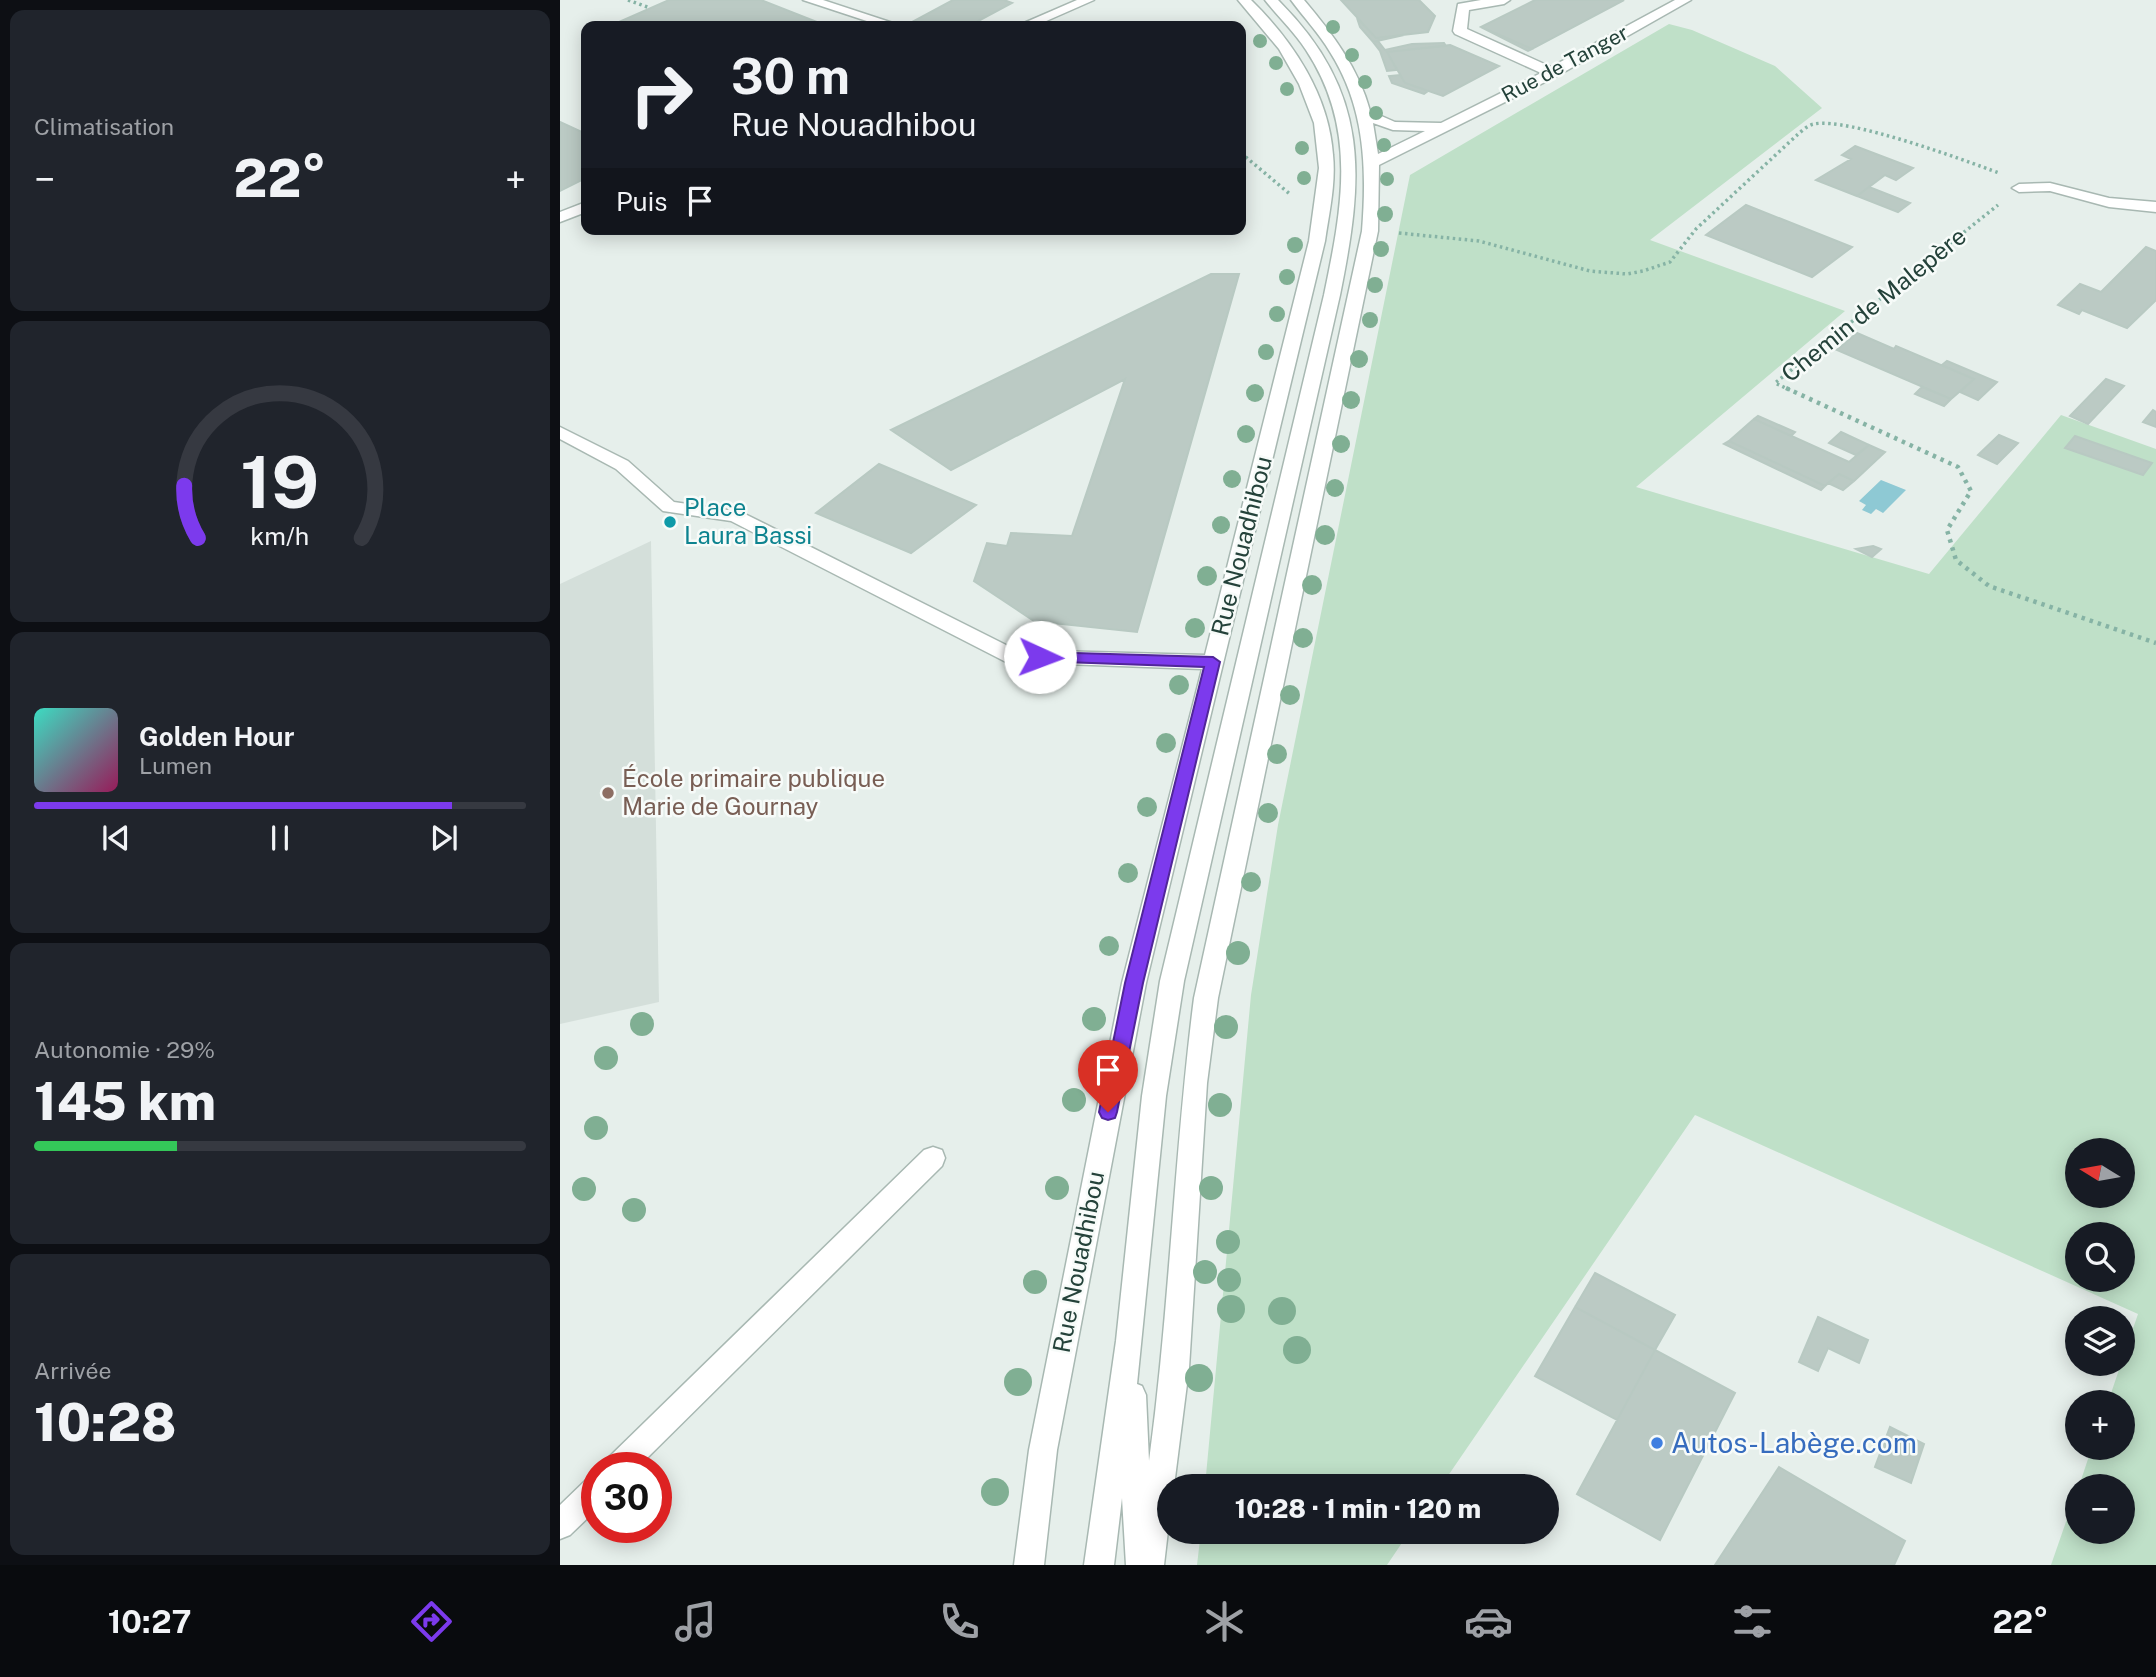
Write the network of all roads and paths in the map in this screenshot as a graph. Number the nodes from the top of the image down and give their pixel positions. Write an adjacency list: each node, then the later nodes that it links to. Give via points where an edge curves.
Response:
1 (628, 0): 11 (path)
2 (809, 0): 12 (street)
3 (1088, 0): 13 (street)
4 (1244, 0): 22 (street, Rue Nouadhibou, via 1273,30 1306,81 1325,146)
5 (1271, 0): 29 (street, Rue Nouadhibou, via 1314,53 1338,102 1350,161 1346,222 1172,981 1154,1096)
6 (1297, 0): 15 (street, via 1345,65)
7 (1449, 0): 10 (street)
8 (1503, 0): 10 (street)
9 (1685, 0): 14 (street, Rue de Tanger)
10 (1463, 7): 14 (street, via 1460,31)
11 (650, 8)
12 (878, 21)
13 (1036, 21)
14 (1552, 72): 16 (street, Rue de Tanger)
15 (1364, 114): 16 (street, Rue de Tanger, via 1392,126); 18 (street)
16 (1444, 126): 18 (street, Rue de Tanger)
17 (1246, 157): 22 (path, via 1306,208)
18 (1374, 162): 24 (street)
19 (2019, 188): 20 (street, via 2050,187 2109,202); 24 (path, via 2015,179 1981,166 1847,127 1812,124 1696,229 1671,262 1643,271 1590,271 1479,241); 26 (path, Chemin de Malepère, via 1775,383 1958,467 1972,491 1947,530 1956,560 1989,586)
20 (2156, 207)
21 (581, 209): 23 (street)
22 (1321, 213): 27 (street, Rue Nouadhibou)
23 (560, 218)
24 (1370, 231): 36 (street, via 1206,998 1195,1083 1175,1368)
25 (560, 432): 27 (street, via 622,465 669,507 735,516 1013,657)
26 (2156, 643)
27 (1213, 662): 33 (street, Rue Nouadhibou, via 1134,983 1043,1450)
28 (933, 1158): 30 (street)
29 (1129, 1341): 34 (street, Rue Nouadhibou); 35 (street, Rue Nouadhibou)
30 (634, 1452)
31 (581, 1505): 32 (street)
32 (560, 1525)
33 (1029, 1565)
34 (1099, 1565)
35 (1139, 1565)
36 (1149, 1565)

